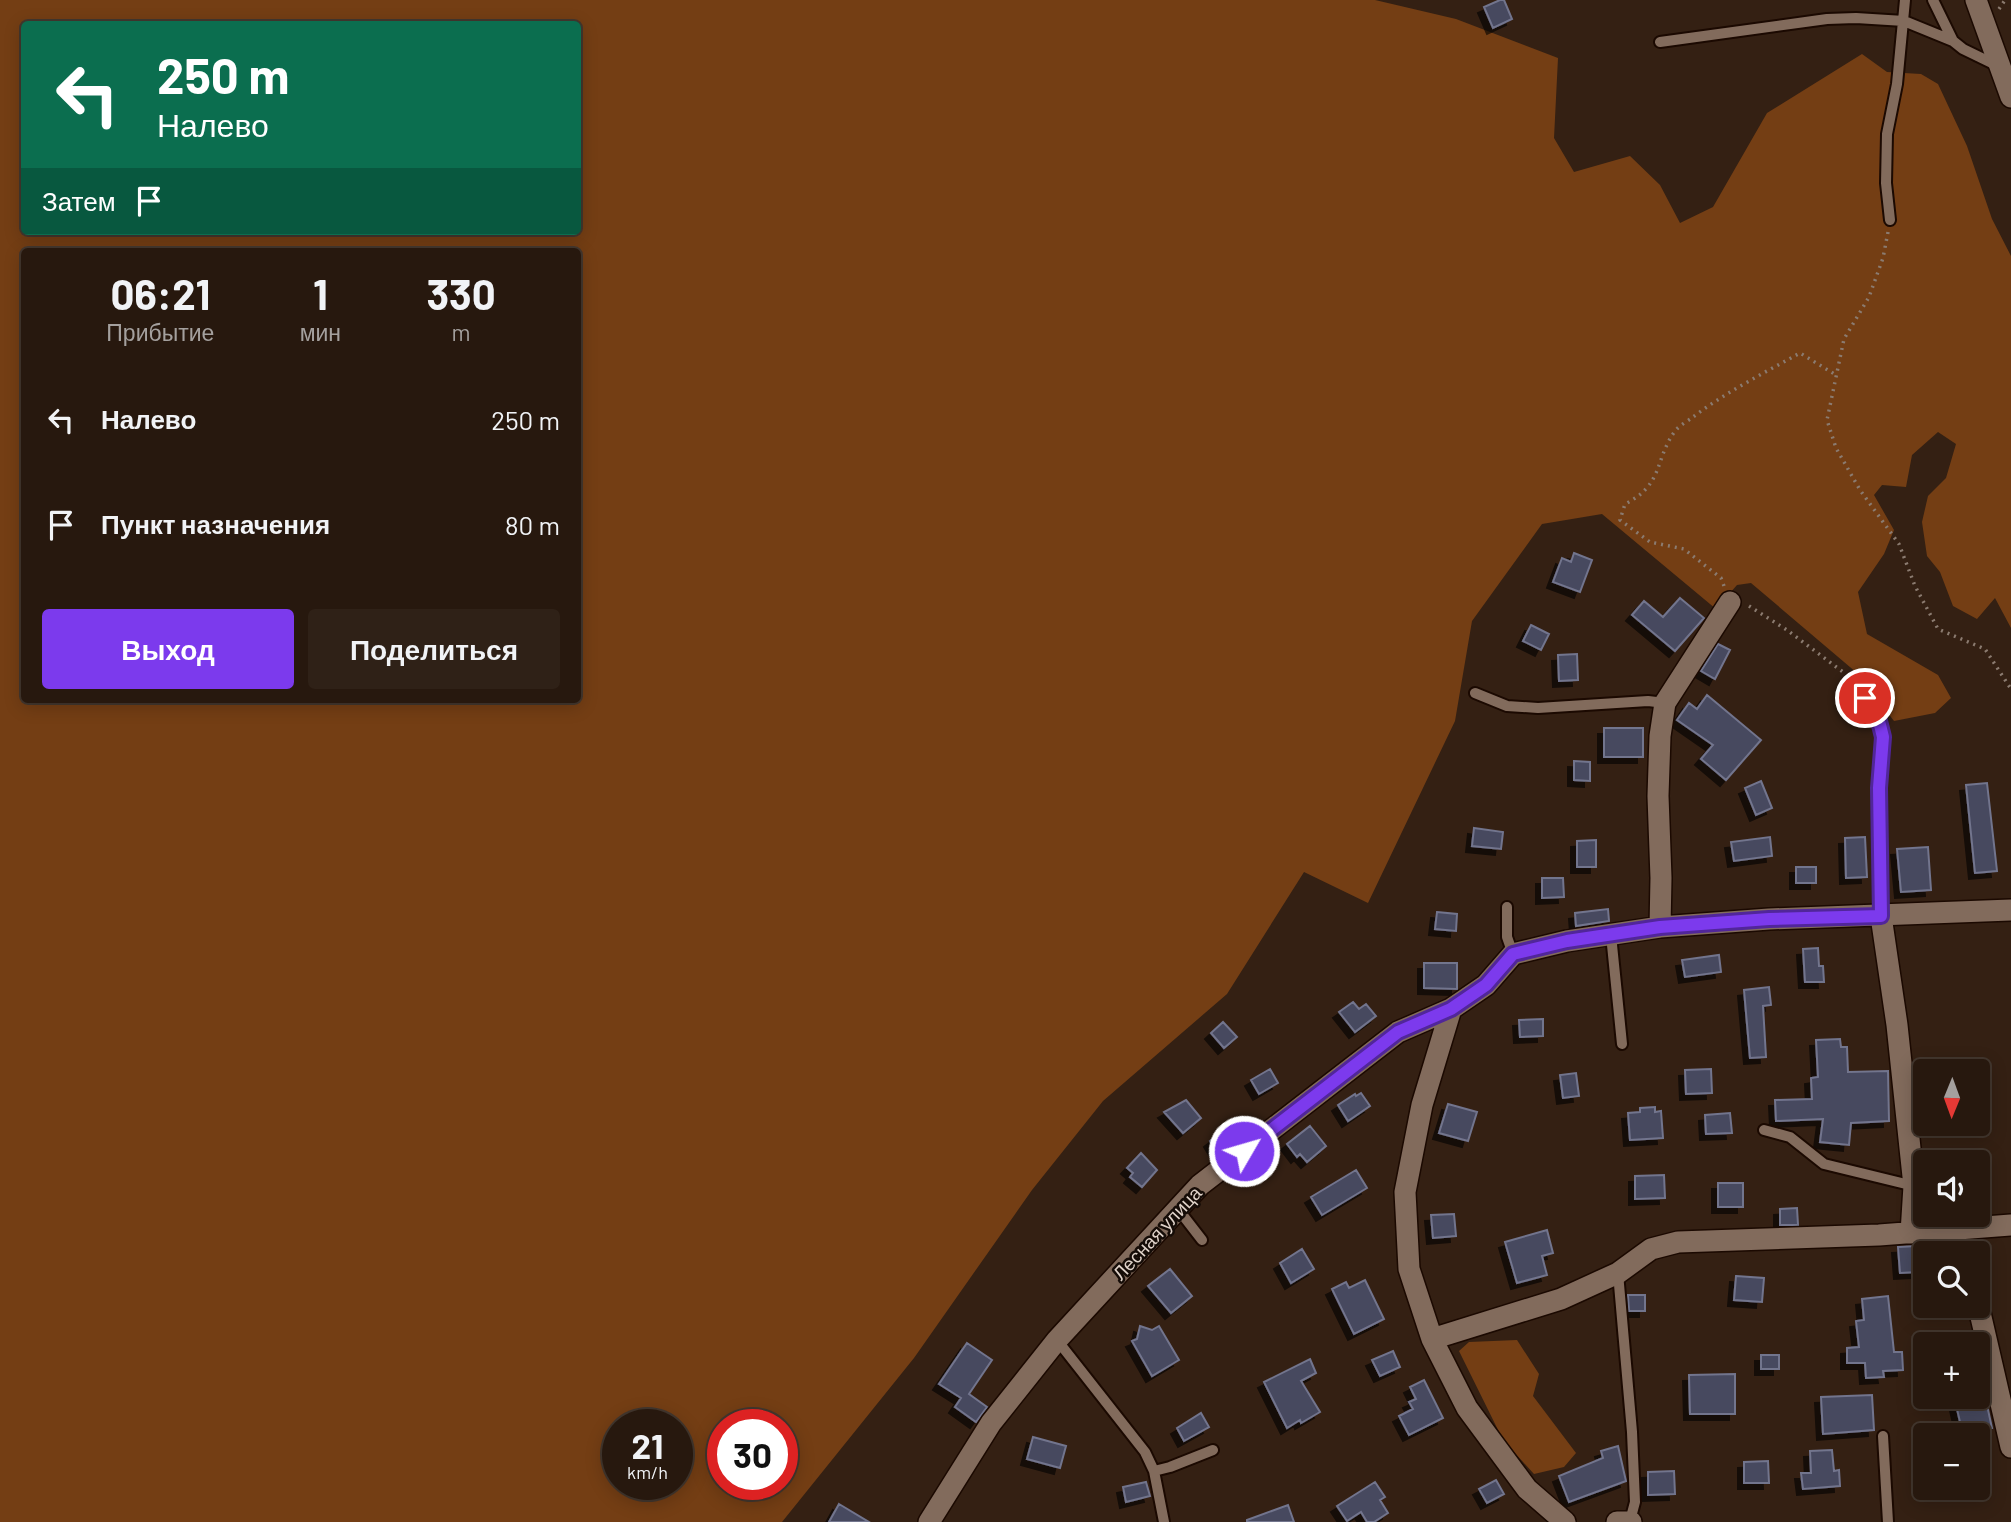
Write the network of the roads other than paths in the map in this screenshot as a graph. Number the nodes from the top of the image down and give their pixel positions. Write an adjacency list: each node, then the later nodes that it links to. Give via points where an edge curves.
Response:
1 (1905, 0): 4 (lane)
2 (1933, 0): 5 (lane)
3 (1976, 0): 7 (street)
4 (1904, 21): 5 (lane); 6 (lane, via 1827,19); 9 (lane, via 1887,134)
5 (1953, 41): 7 (lane)
6 (1660, 42)
7 (2001, 67): 8 (street)
8 (2011, 97)
9 (1890, 220)
10 (1730, 602): 13 (street)
11 (1852, 679): 16 (lane, via 1878,717 1883,737)
12 (1475, 693): 13 (lane, via 1507,706 1538,708)
13 (1665, 703): 17 (street, via 1658,796)
14 (1507, 907): 19 (lane, via 1507,937)
15 (2011, 910): 16 (street)
16 (1881, 916): 17 (street); 23 (street)
17 (1660, 927): 18 (street)
18 (1611, 936): 19 (street); 21 (lane)
19 (1513, 954): 20 (street, Лесная улица, via 1486,985)
20 (1451, 1009): 26 (street, Лесная улица, via 1398,1032 1200,1185); 34 (street, via 1422,1105 1405,1192 1409,1269)
21 (1622, 1044)
22 (1764, 1130): 24 (lane, via 1790,1138 1824,1164)
23 (1913, 1177)
24 (1913, 1186)
25 (1913, 1202): 29 (street)
26 (1178, 1209): 30 (lane); 35 (street, Лесная улица)
27 (2011, 1225): 28 (street)
28 (1954, 1230): 29 (street); 31 (street)
29 (1911, 1233): 32 (street, via 1678,1242 1651,1249)
30 (1202, 1240)
31 (1958, 1241)
32 (1618, 1273): 34 (street, via 1562,1298); 44 (lane, via 1632,1432 1635,1502)
33 (1981, 1318): 37 (street)
34 (1432, 1339): 42 (street, via 1474,1418 1527,1489)
35 (1057, 1340): 39 (lane, via 1145,1452); 40 (street, Лесная улица, via 991,1423)
36 (1883, 1436): 45 (lane)
37 (2011, 1447)
38 (1213, 1450): 39 (lane)
39 (1154, 1471): 41 (lane)
40 (929, 1522)
41 (1164, 1522)
42 (1565, 1522)
43 (1617, 1522): 44 (street)
44 (1630, 1522)
45 (1888, 1522)

